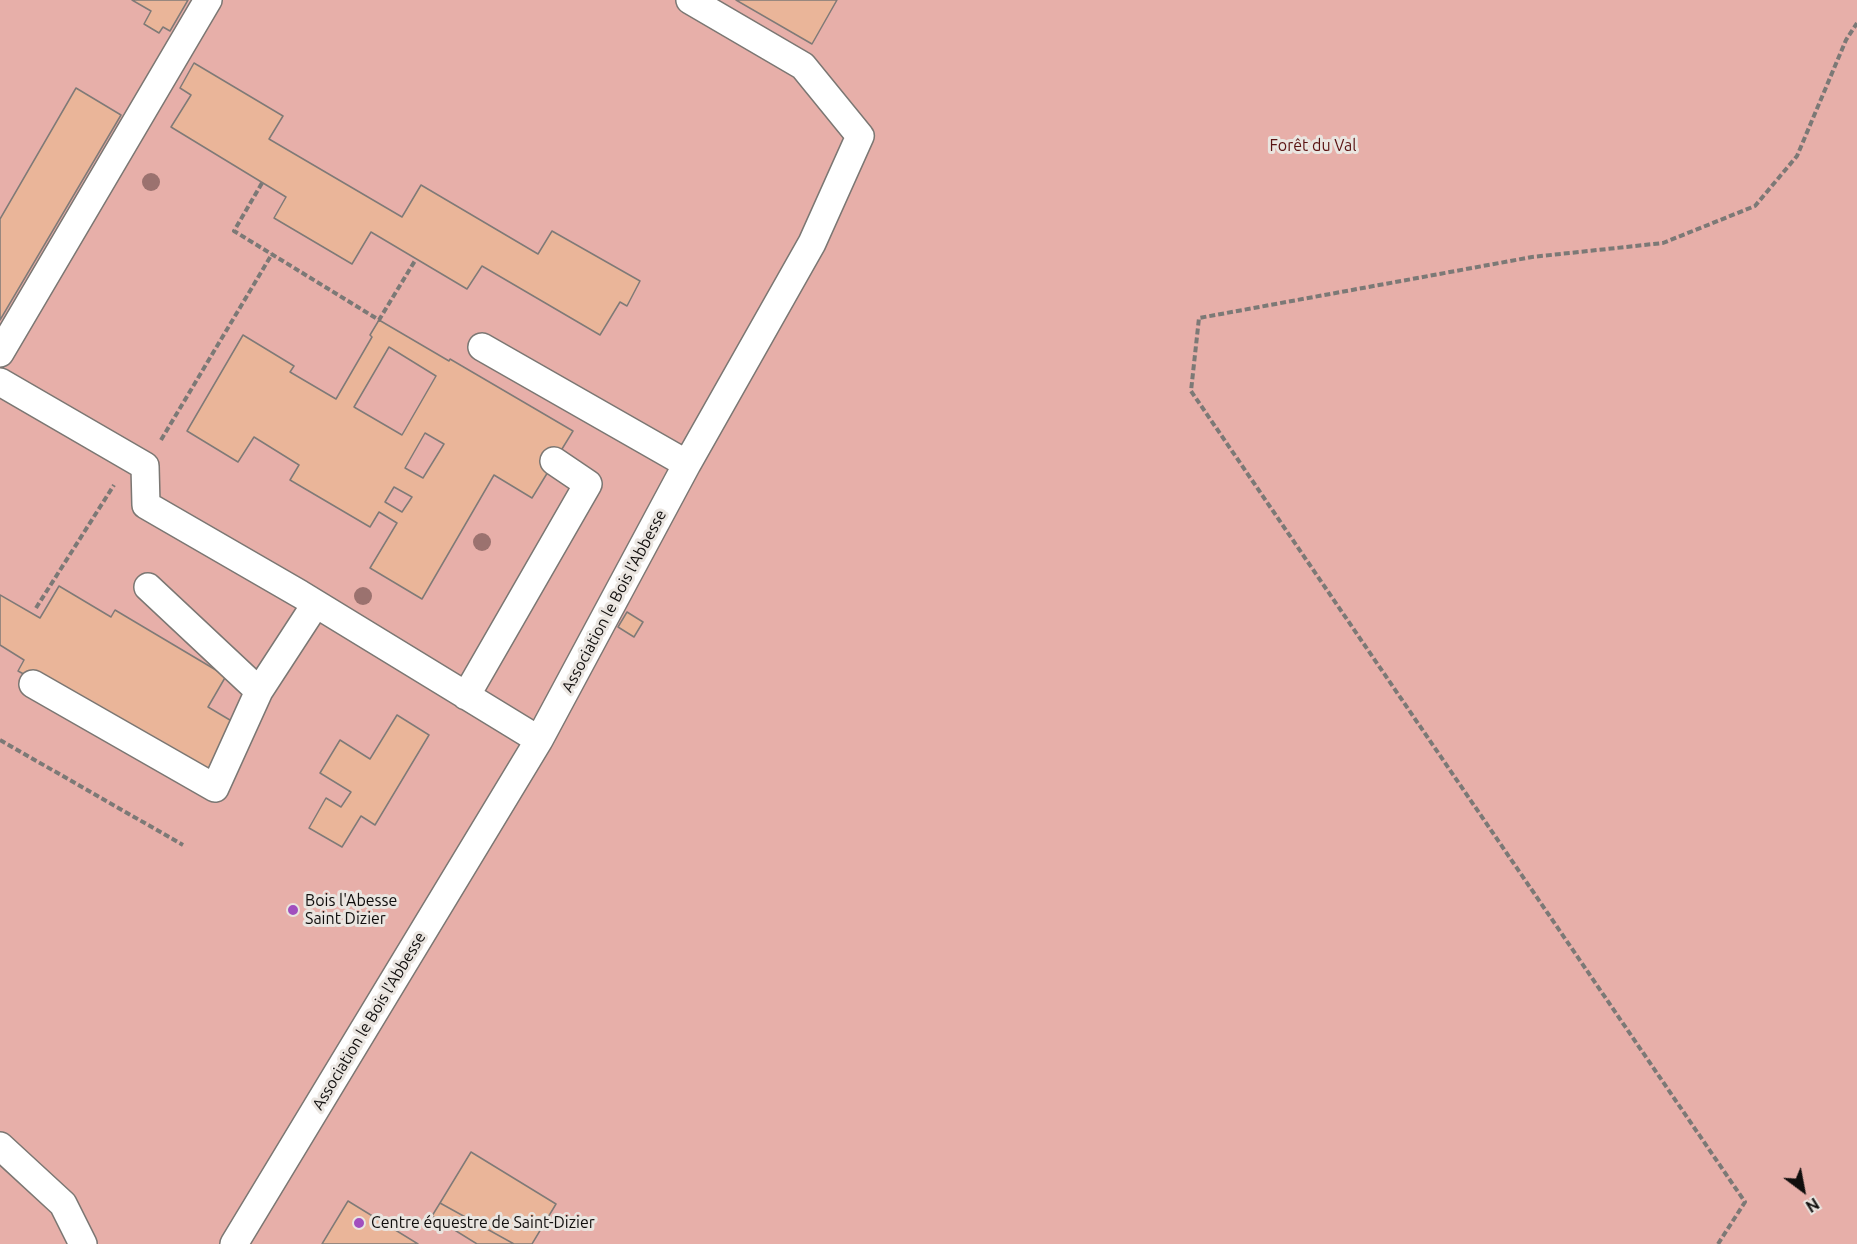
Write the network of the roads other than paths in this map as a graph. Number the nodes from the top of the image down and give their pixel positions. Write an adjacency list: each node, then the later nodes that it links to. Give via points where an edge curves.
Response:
1 (208, 0): 4 (street)
2 (690, 0): 7 (street, Association le Bois l'Abbesse, via 803,66 860,136 812,243)
3 (482, 347): 7 (street)
4 (0, 353)
5 (0, 382): 9 (street, via 145,466 146,505)
6 (554, 461): 12 (street, via 588,484)
7 (687, 464): 13 (street, Association le Bois l'Abbesse)
8 (148, 588): 11 (street)
9 (315, 604): 11 (street); 12 (street)
10 (33, 684): 11 (street, via 215,788)
11 (259, 691)
12 (466, 696): 13 (street)
13 (539, 740): 16 (street, Association le Bois l'Abbesse)
14 (0, 1146): 15 (street, via 63,1203)
15 (83, 1244)
16 (234, 1244)

